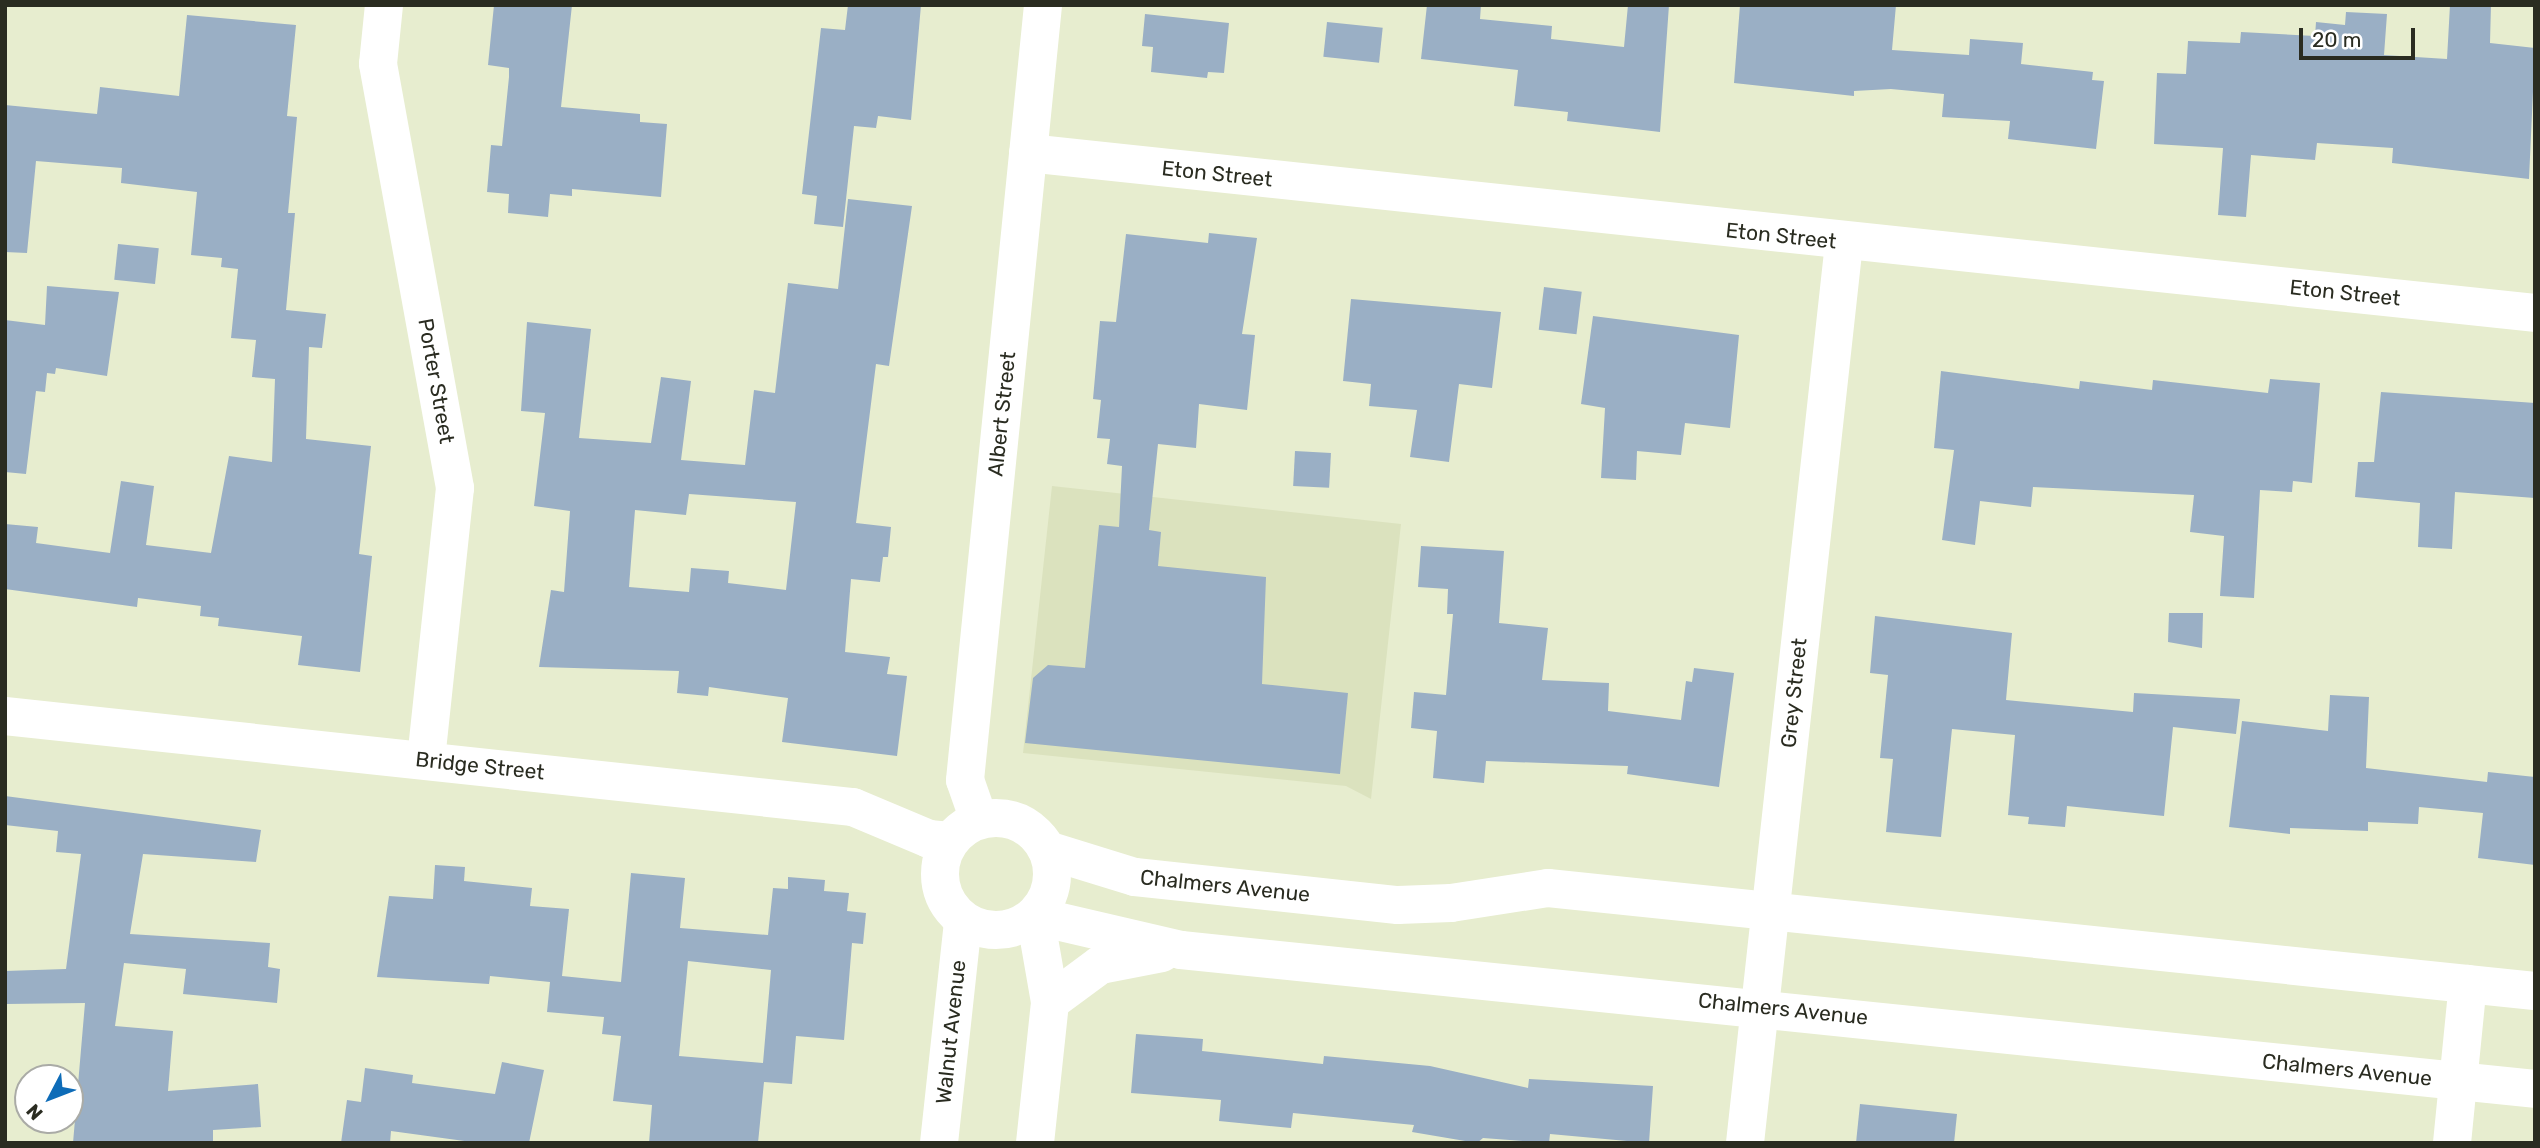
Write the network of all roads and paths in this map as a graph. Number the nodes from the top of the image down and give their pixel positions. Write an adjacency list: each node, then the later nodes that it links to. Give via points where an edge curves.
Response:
1 (384, 5): 7 (street, Porter Street, via 378,64 455,488)
2 (1043, 5): 3 (street, Albert Street)
3 (1028, 153): 4 (street, Eton Street); 8 (street, Albert Street, via 965,779)
4 (1844, 243): 5 (street, Eton Street); 10 (street, Grey Street)
5 (2535, 313)
6 (5, 716): 7 (street, Bridge Street)
7 (426, 760): 8 (street, Bridge Street, via 853,807 929,839)
8 (964, 830): 9 (street, via 1011,819 1026,826); 12 (street, via 942,857 942,892)
9 (1047, 850): 10 (street, Chalmers Avenue, via 1135,877 1398,905 1451,904 1549,888); 11 (street, via 1052,885)
10 (1770, 909): 14 (street, Chalmers Avenue); 17 (street, Grey Street)
11 (1035, 916): 12 (street, via 1000,931); 13 (street, Chalmers Avenue); 16 (street)
12 (963, 921): 20 (street, Walnut Avenue)
13 (1181, 950): 16 (street, via 1100,965); 17 (street, Chalmers Avenue)
14 (2468, 984): 15 (street, Chalmers Avenue); 18 (street)
15 (2535, 991)
16 (1050, 1002): 21 (street)
17 (1760, 1006): 18 (street, Chalmers Avenue); 22 (street, Grey Street)
18 (2458, 1082): 19 (street, Chalmers Avenue); 23 (street)
19 (2535, 1090)
20 (939, 1143)
21 (1035, 1143)
22 (1745, 1143)
23 (2452, 1143)

